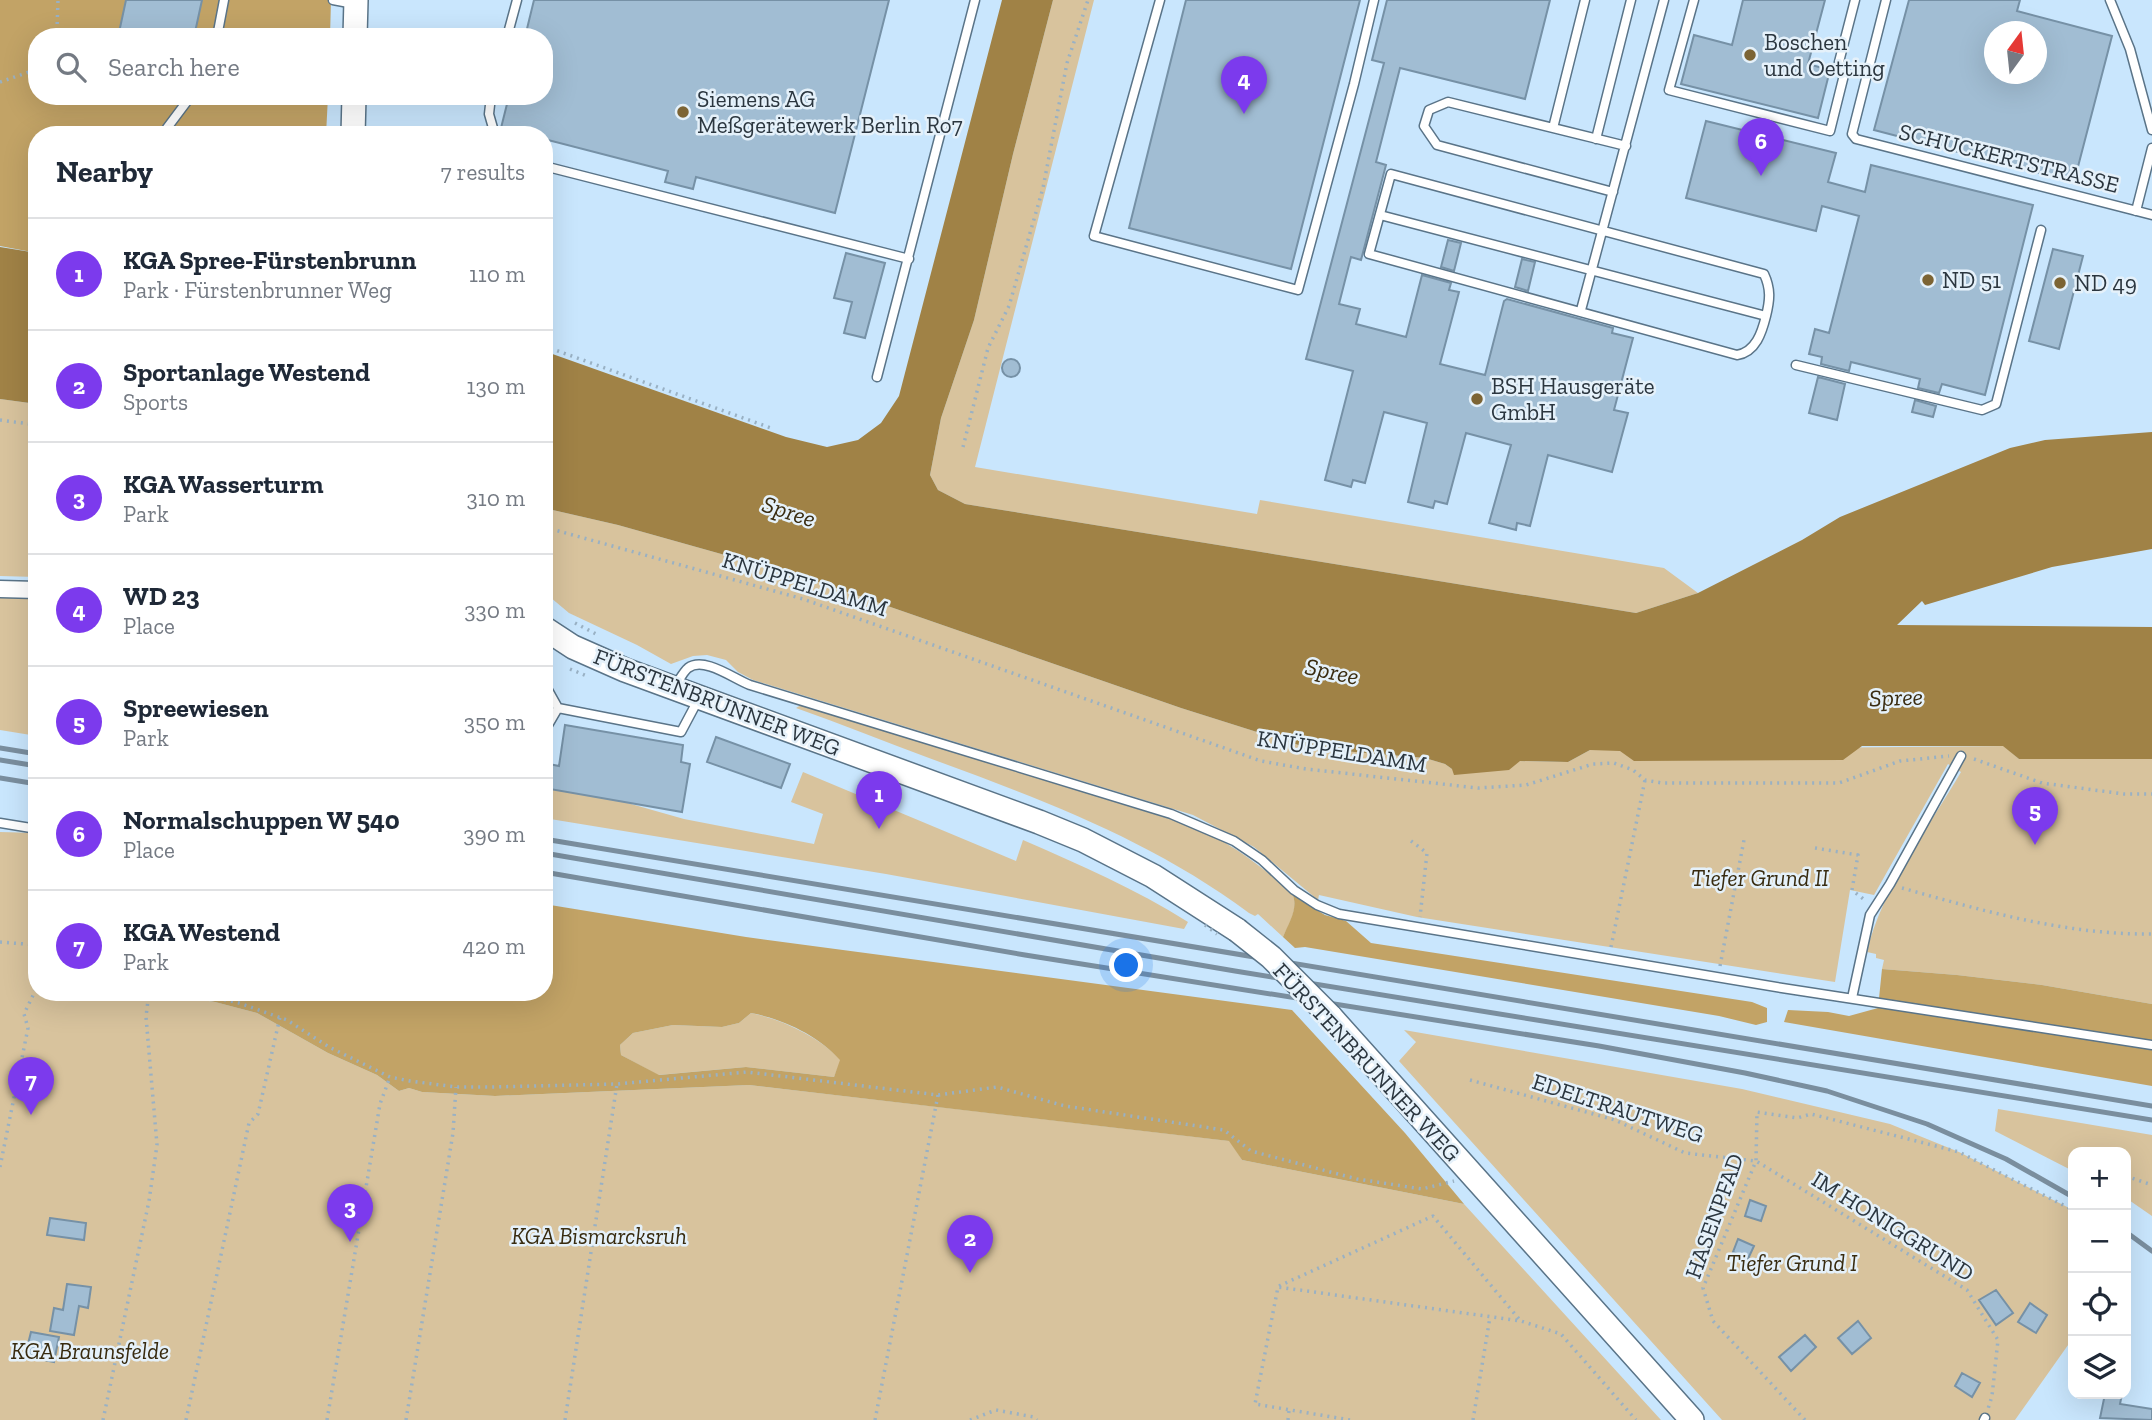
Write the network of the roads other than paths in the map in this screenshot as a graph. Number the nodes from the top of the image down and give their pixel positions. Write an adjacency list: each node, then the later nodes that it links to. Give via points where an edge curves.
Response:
1 (224, 0): 14 (lane)
2 (516, 0): 16 (lane)
3 (975, 0): 35 (lane)
4 (1160, 0): 5 (lane, via 1094,236 1298,290)
5 (1374, 0)
6 (1585, 0): 23 (lane)
7 (1631, 0): 25 (lane)
8 (1664, 0): 26 (lane)
9 (1694, 0): 10 (lane, via 1670,90 1830,131 1845,71 1839,62)
10 (1855, 0)
11 (1886, 0): 30 (lane, SCHUCKERTSTRASSE, via 1852,134 1856,139)
12 (2110, 0): 24 (lane, via 2130,49)
13 (348, 1): 15 (main road)
14 (219, 28)
15 (353, 28)
16 (509, 28)
17 (184, 105): 20 (lane)
18 (354, 105): 21 (main road)
19 (490, 105): 22 (lane)
20 (168, 126)
21 (353, 126)
22 (492, 126)
23 (1553, 128): 25 (lane); 29 (lane, via 1448,102 1429,110 1424,126 1437,145)
24 (2152, 130)
25 (1596, 139): 26 (lane)
26 (1626, 146): 29 (lane)
27 (2152, 148): 30 (lane)
28 (553, 168): 35 (lane)
29 (1613, 192): 33 (lane)
30 (2136, 211): 32 (lane, SCHUCKERTSTRASSE)
31 (1380, 215): 33 (lane, via 1391,174); 36 (lane); 37 (lane, via 1369,254)
32 (2152, 215)
33 (1603, 230): 36 (lane); 38 (lane, via 1764,274 1770,298)
34 (2041, 230): 39 (lane, via 1996,404 1982,410)
35 (909, 259): 40 (lane)
36 (1592, 270): 37 (lane); 38 (lane)
37 (1581, 310): 38 (lane, via 1737,355 1745,354 1761,337)
38 (1766, 316)
39 (1796, 365)
40 (877, 377)
41 (0, 589): 42 (street)
42 (28, 590)
43 (553, 634): 44 (main road, FÜRSTENBRUNNER WEG, via 594,657)
44 (674, 689): 45 (main road, FÜRSTENBRUNNER WEG); 52 (lane, via 687,669 712,666 750,685 1171,814 1234,841 1294,890 1339,914)
45 (699, 698): 47 (lane, via 681,732); 54 (main road, FÜRSTENBRUNNER WEG, bridge, via 1072,836 1153,876 1237,930 1331,1016)
46 (553, 699): 47 (lane)
47 (558, 708): 48 (lane)
48 (553, 717)
49 (1961, 756): 52 (lane, via 1870,915)
50 (0, 823): 51 (lane)
51 (28, 828)
52 (1852, 999): 53 (lane)
53 (2152, 1045)
54 (1692, 1420)

